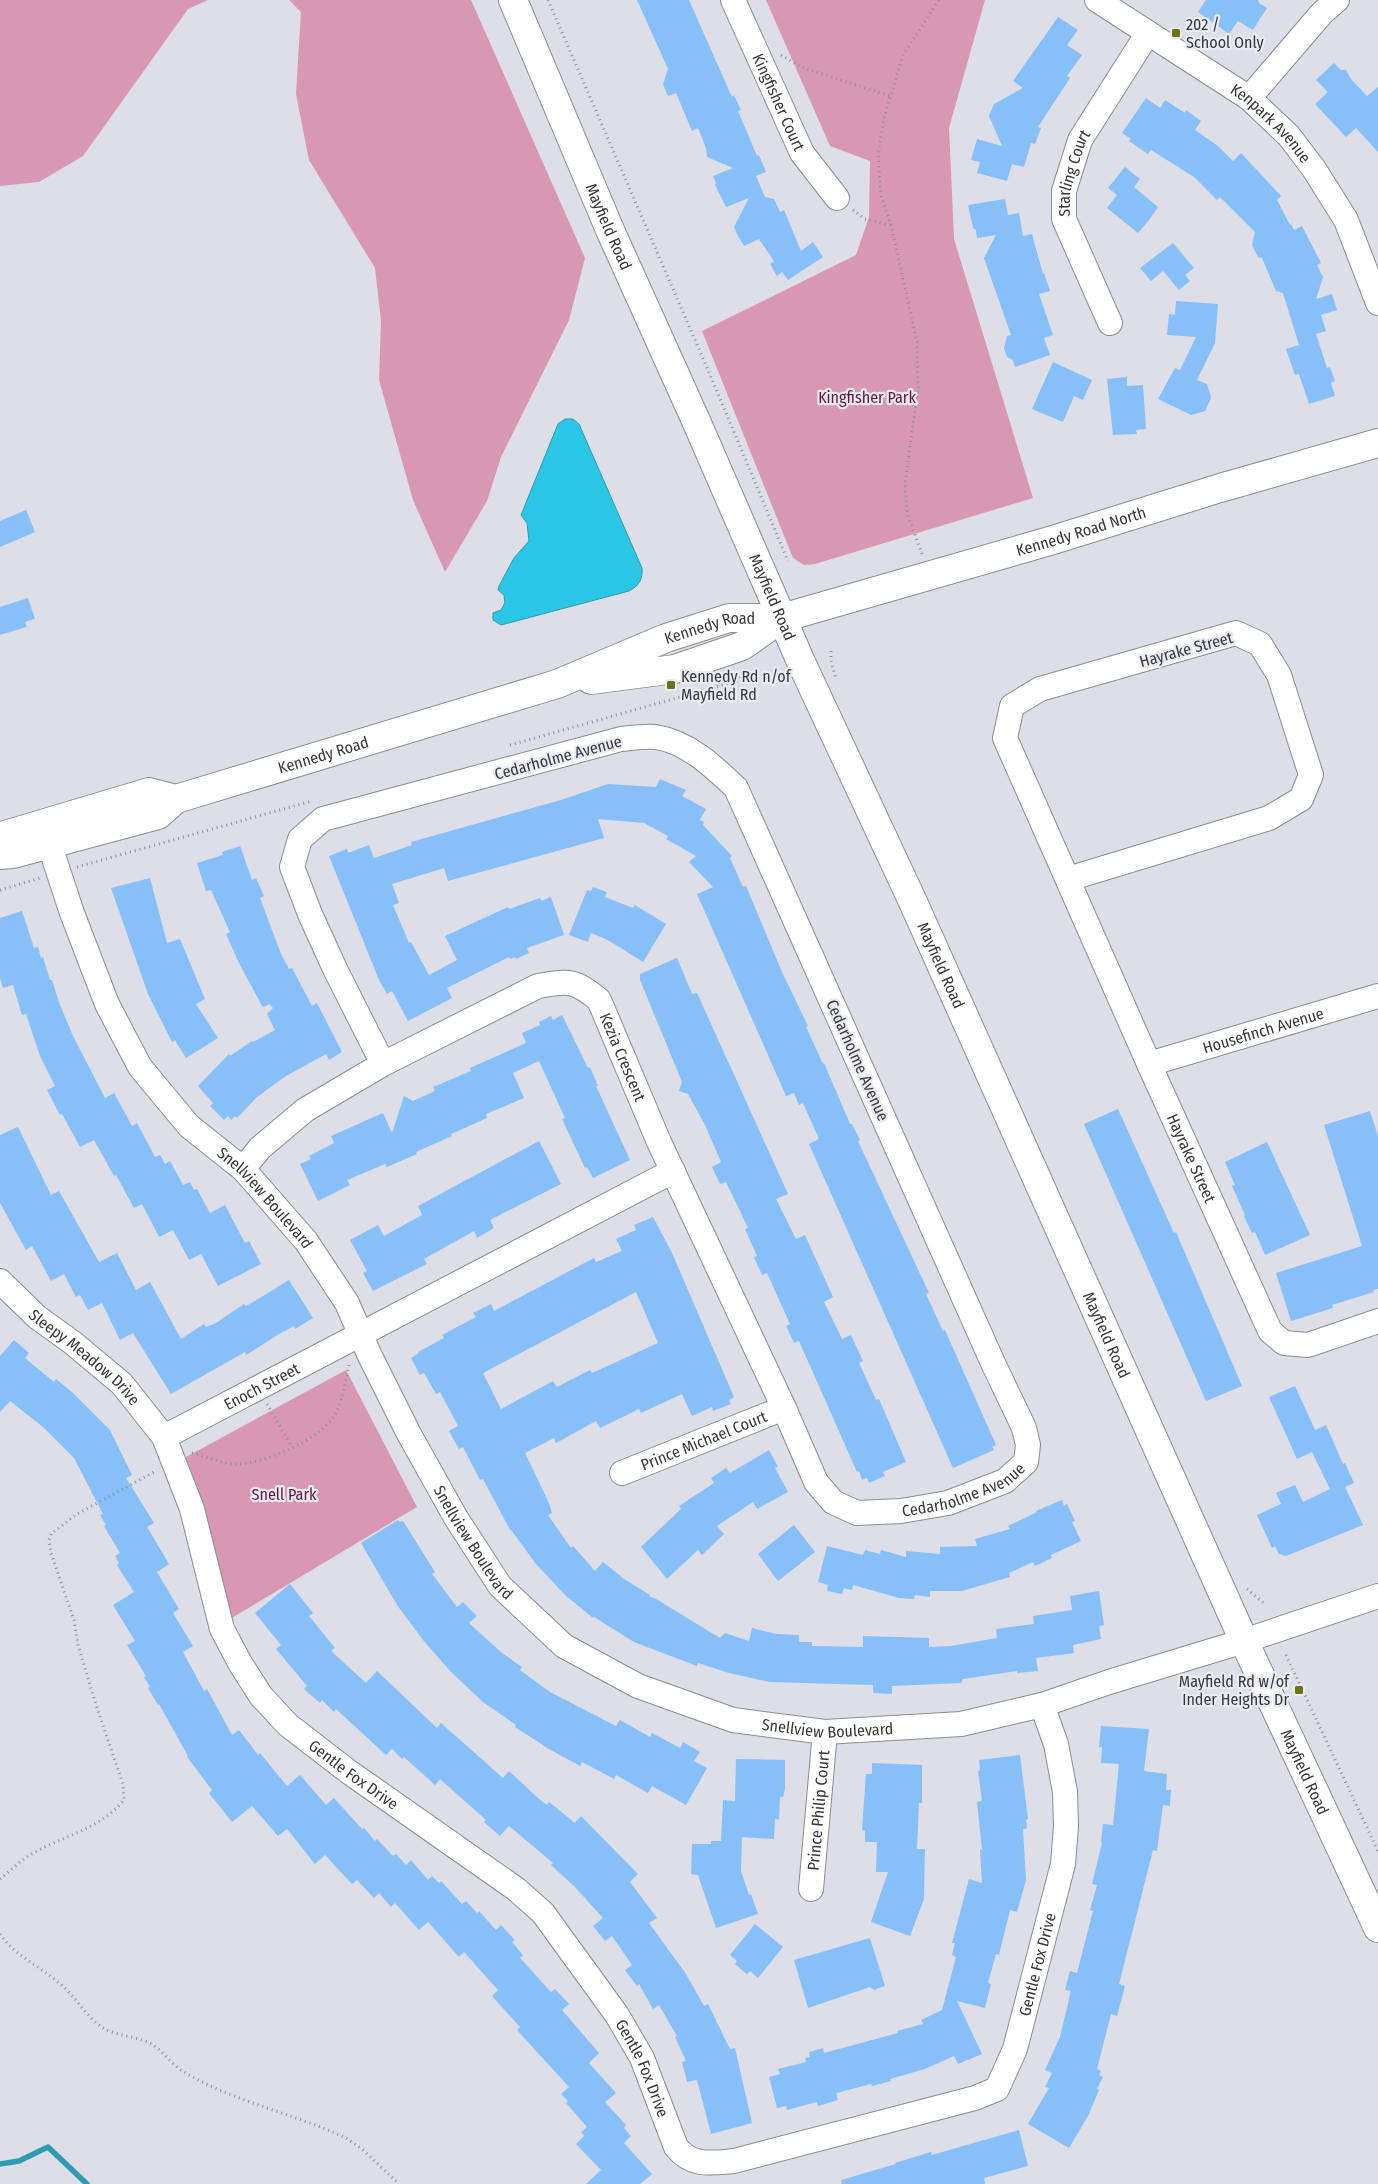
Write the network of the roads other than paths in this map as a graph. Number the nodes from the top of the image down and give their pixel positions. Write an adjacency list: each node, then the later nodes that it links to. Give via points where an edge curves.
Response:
1 (512, 0): 11 (main road, Mayfield Road)
2 (733, 0): 7 (street, Kingfisher Court, via 802,153)
3 (1097, 0): 5 (street, Kenpark Avenue)
4 (1337, 0): 6 (street)
5 (1148, 33): 6 (street, Kenpark Avenue); 9 (street, Starling Court, via 1080,140 1064,191 1064,219)
6 (1249, 98): 8 (street, Kenpark Avenue, via 1289,136 1314,169 1346,220)
7 (838, 198)
8 (1378, 303)
9 (1110, 323)
10 (1378, 443): 11 (main road, Kennedy Road North)
11 (782, 618): 12 (main road, Kennedy Road, via 742,646 675,669 557,684 176,799 158,815); 28 (main road, Mayfield Road)
12 (46, 834): 13 (main road, Kennedy Road, via 5,835); 14 (main road, Kennedy Road, via 13,854); 19 (street, Snellview Boulevard, via 107,1004 140,1067 189,1126)
13 (0, 839)
14 (0, 855)
15 (1068, 879): 15 (street, Hayrake Street, via 1005,738 1012,706 1040,690 1236,633 1260,644 1279,675 1310,775 1301,799 1268,818); 18 (street, Hayrake Street)
16 (1378, 997): 18 (street, Housefinch Avenue)
17 (383, 1064): 19 (street, Kezia Crescent, via 305,1110 260,1148); 20 (street, Kezia Crescent, via 538,986 566,981 583,986 598,1000); 24 (street, Cedarholme Avenue, via 334,969 292,867 300,839 323,819 621,739 656,737 686,748 710,763 736,788 1024,1428 1028,1445 1026,1462 1005,1481 948,1503 857,1513 833,1502 816,1482)
18 (1149, 1064): 22 (street, Hayrake Street, via 1270,1331 1284,1343 1308,1345)
19 (243, 1169): 23 (street, Snellview Boulevard, via 306,1241 347,1303)
20 (673, 1171): 23 (street); 24 (street, Cedarholme Avenue)
21 (0, 1281): 25 (street, Sleepy Meadow Drive, via 37,1317 122,1384)
22 (1378, 1321)
23 (360, 1334): 25 (street, Enoch Street); 30 (street, Snellview Boulevard, via 408,1434 494,1577 564,1646 638,1686 733,1720)
24 (784, 1408): 26 (street, Prince Michael Court)
25 (164, 1437): 29 (street, Gentle Fox Drive, via 192,1509 222,1629 260,1696 288,1725 325,1755 516,1889 543,1913 617,2015 642,2058 676,2147 694,2162 734,2161 976,2098 997,2089 1015,2049 1063,1864 1065,1792 1056,1744)
26 (622, 1473)
27 (1378, 1596): 28 (street, Snellview Boulevard)
28 (1244, 1641): 29 (street, Snellview Boulevard); 32 (main road, Mayfield Road)
29 (1042, 1705): 30 (street, Snellview Boulevard, via 961,1724)
30 (825, 1732): 31 (street, Prince Philip Court)
31 (811, 1889)
32 (1378, 1928)

